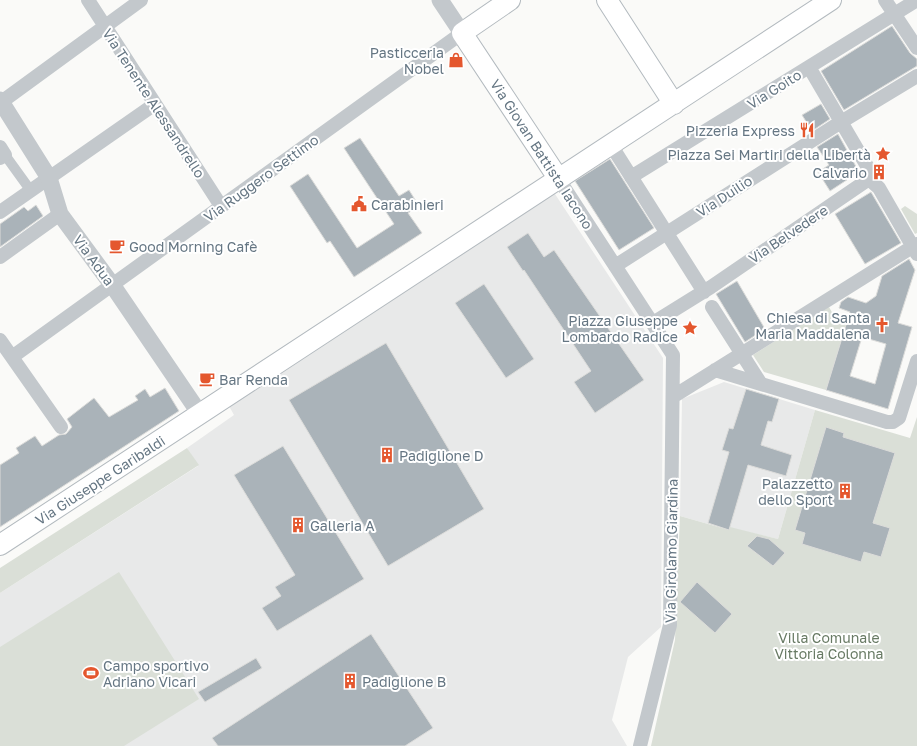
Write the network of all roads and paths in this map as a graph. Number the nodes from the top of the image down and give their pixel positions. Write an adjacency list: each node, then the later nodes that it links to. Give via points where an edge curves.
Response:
1 (88, 0): 10 (street, Via Tenente Alessandrello)
2 (141, 0): 10 (street)
3 (440, 0): 11 (street, Via Giovan Battista Iacono)
4 (510, 0): 11 (main road, Via Ruggero Settimo)
5 (607, 0): 17 (main road)
6 (885, 0): 9 (street)
7 (916, 2): 9 (street, Via Goito)
8 (821, 3): 17 (main road)
9 (895, 14): 12 (street); 13 (street, Via Goito)
10 (105, 26): 15 (street); 16 (street, Via Tenente Alessandrello)
11 (462, 33): 23 (main road, Via Giovan Battista Iacono); 26 (street, Via Ruggero Settimo)
12 (917, 48)
13 (809, 67): 18 (street); 21 (street, Via Goito)
14 (917, 76): 18 (street, Via Duilio)
15 (0, 102): 22 (street, Via Adua)
16 (155, 104): 22 (street); 26 (street, Via Tenente Alessandrello)
17 (674, 104): 19 (main road, Via Giuseppe Garibaldi)
18 (838, 121): 24 (street, via 867,166); 29 (street, Via Duilio)
19 (611, 145): 21 (street); 23 (main road, Via Giuseppe Garibaldi)
20 (2, 153): 25 (street)
21 (631, 177): 29 (street)
22 (49, 178): 25 (street); 28 (street, Via Adua)
23 (558, 178): 32 (street, Via Giovan Battista Iacono); 44 (main road, Via Giuseppe Garibaldi)
24 (867, 180): 30 (street, via 880,188); 34 (street, Via Belvedere)
25 (31, 190): 27 (street)
26 (220, 206): 33 (street, Via Ruggero Settimo)
27 (0, 212)
28 (60, 214): 31 (street); 33 (street, Via Adua)
29 (667, 233): 32 (street, Via Duilio); 34 (street, via 694,276)
30 (913, 249): 38 (street)
31 (0, 257)
32 (615, 266): 36 (street, Via Giovan Battista Iacono)
33 (113, 286): 39 (street, Via Ruggero Settimo); 44 (street, Via Adua)
34 (707, 290): 36 (street, Via Belvedere)
35 (712, 307): 38 (street)
36 (653, 323): 43 (street, Via Girolamo Giardina, via 673,355)
37 (0, 340): 39 (street)
38 (745, 355): 41 (street); 42 (street)
39 (12, 357): 45 (street)
40 (917, 361): 42 (street, via 900,415 892,422)
41 (715, 370): 42 (street); 43 (street)
42 (761, 384)
43 (674, 398): 47 (street, Via Girolamo Giardina, via 670,625)
44 (200, 414): 46 (main road, Via Giuseppe Garibaldi)
45 (61, 427)
46 (0, 545)
47 (640, 746)

